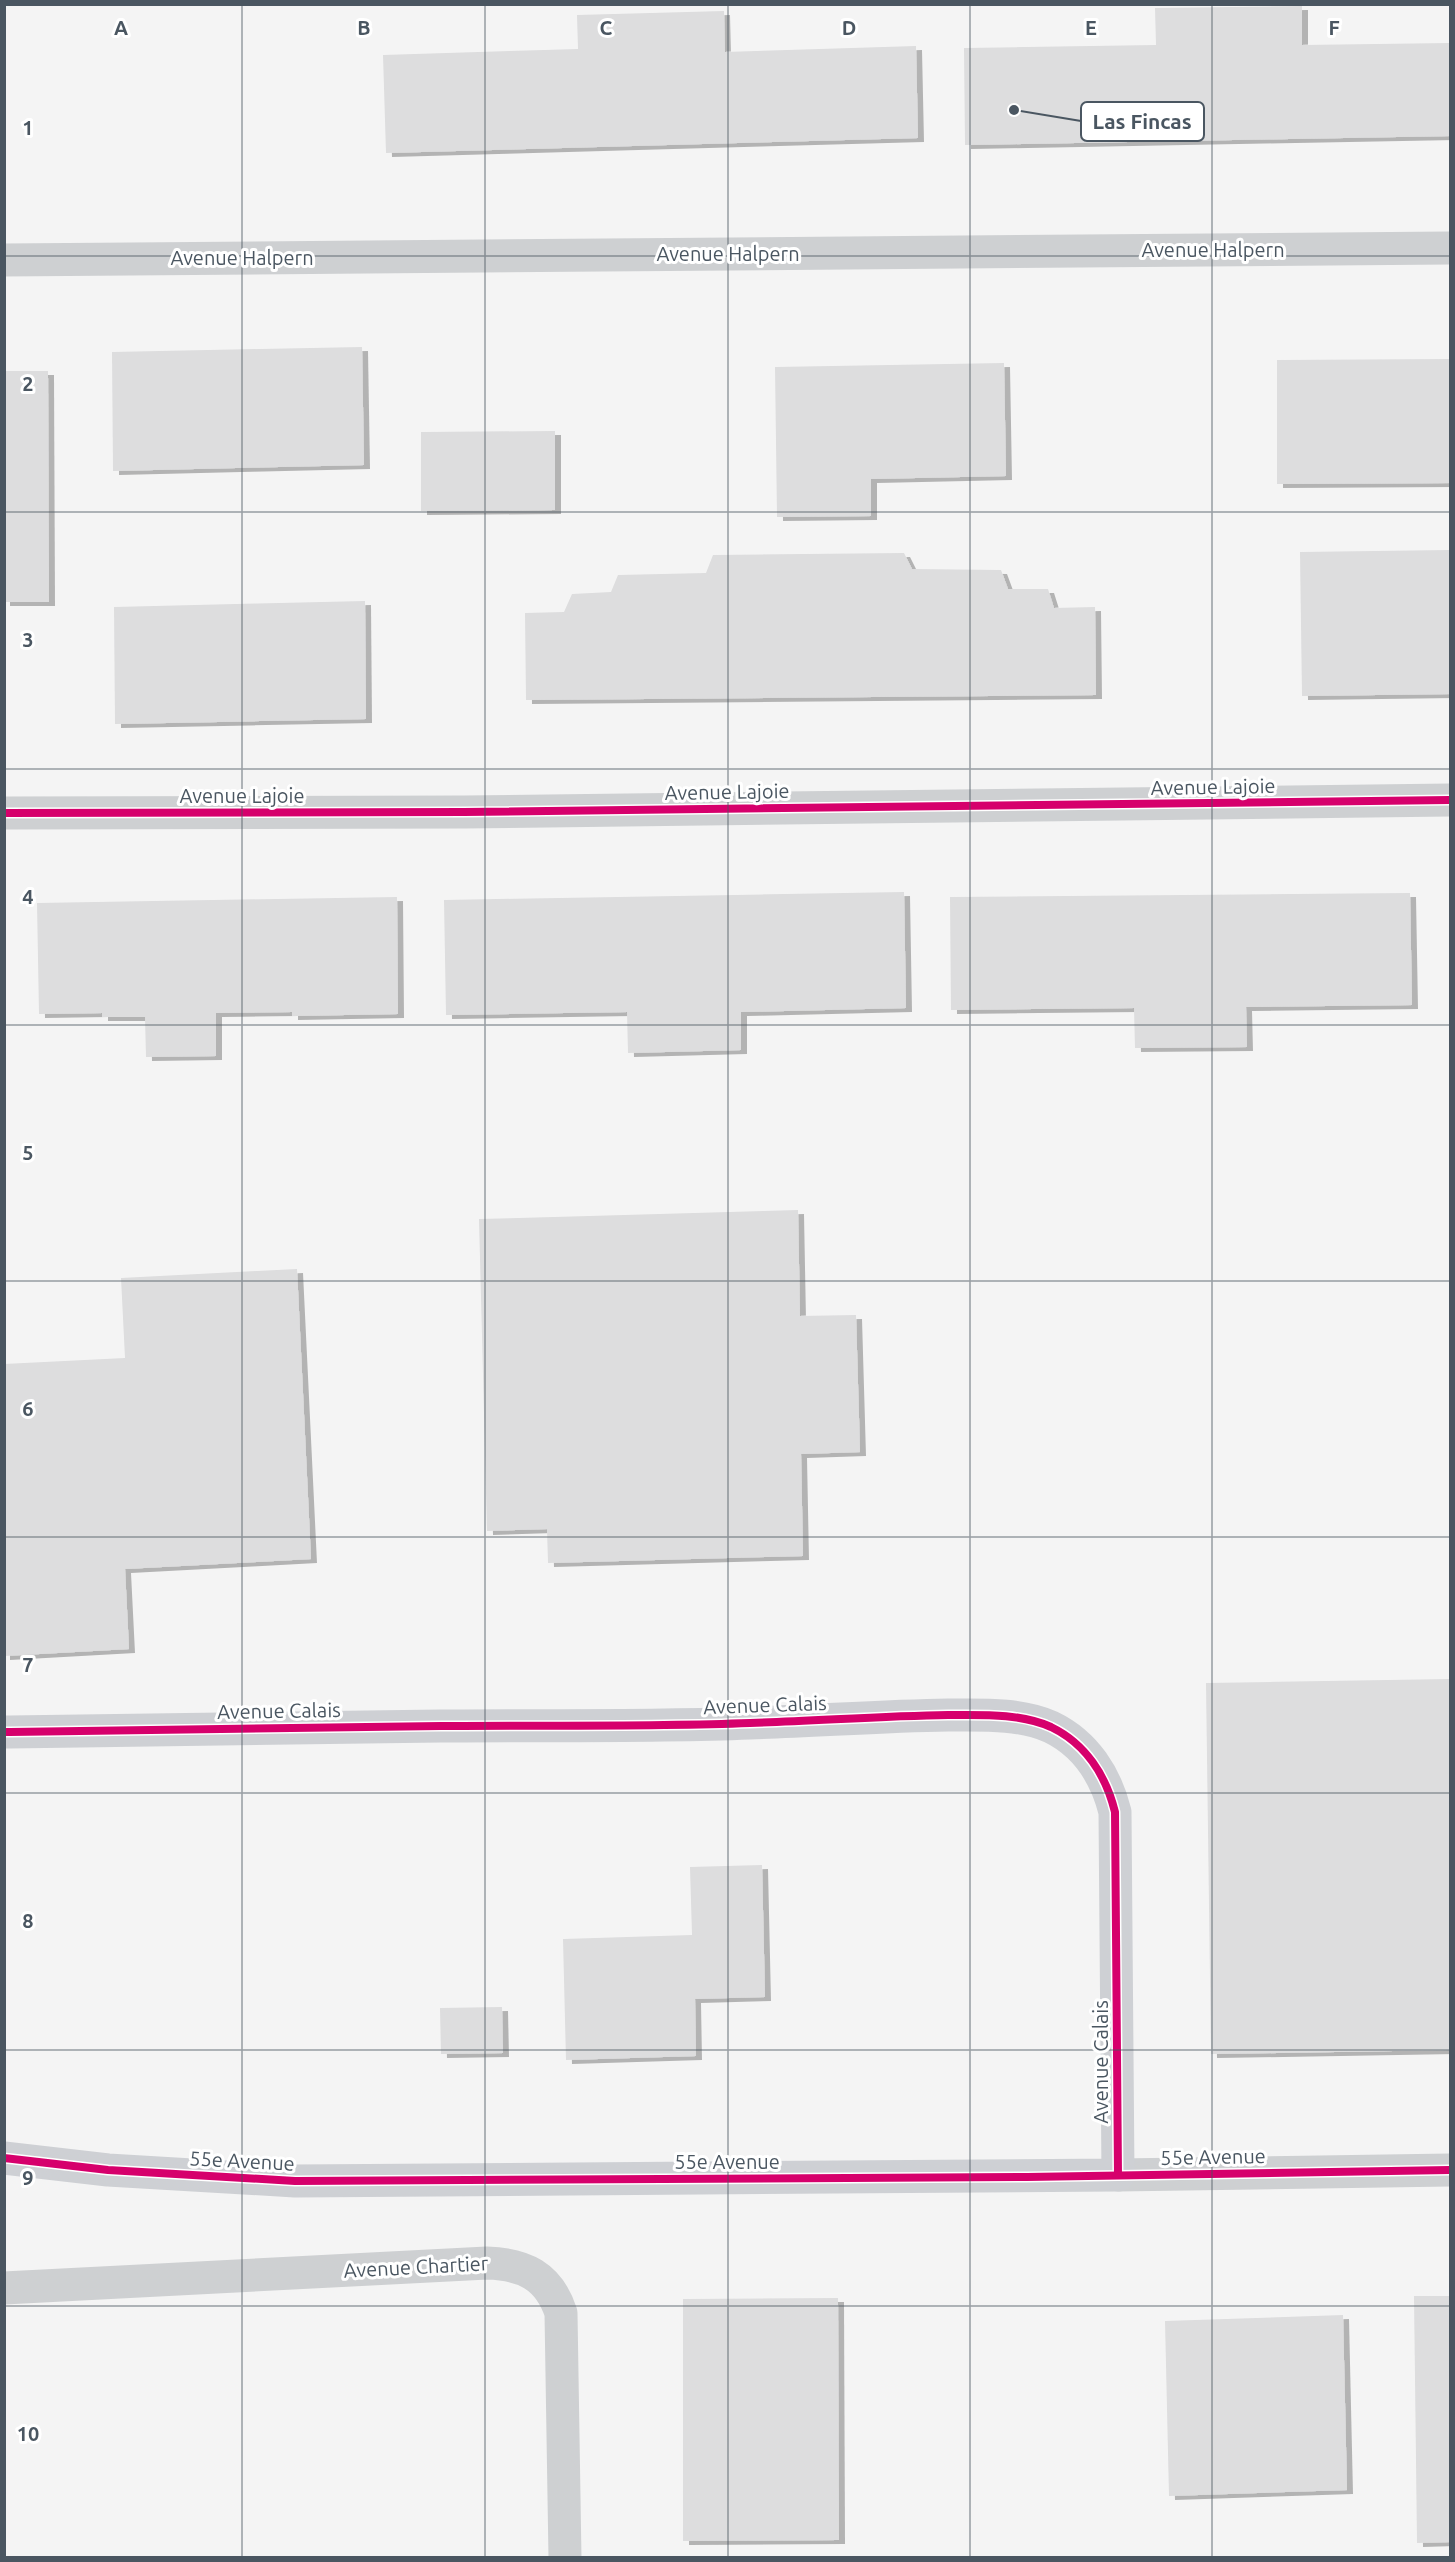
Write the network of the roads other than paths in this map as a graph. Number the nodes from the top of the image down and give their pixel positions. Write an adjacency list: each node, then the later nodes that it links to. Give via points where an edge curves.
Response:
1 (1450, 248): 2 (street, Avenue Halpern)
2 (4, 260)
3 (1450, 800): 4 (street, Avenue Lajoie, via 464,812)
4 (4, 813)
5 (4, 1732): 8 (street, Avenue Calais, via 749,1723 982,1715 1023,1719 1050,1727 1077,1743 1096,1765 1110,1791 1115,1812)
6 (4, 2158): 8 (street, 55e Avenue, via 108,2170 295,2181)
7 (1450, 2170): 8 (street, 55e Avenue)
8 (1118, 2175)
9 (4, 2288): 10 (street, Avenue Chartier, via 487,2263 519,2267 542,2279 561,2313)
10 (565, 2558)

